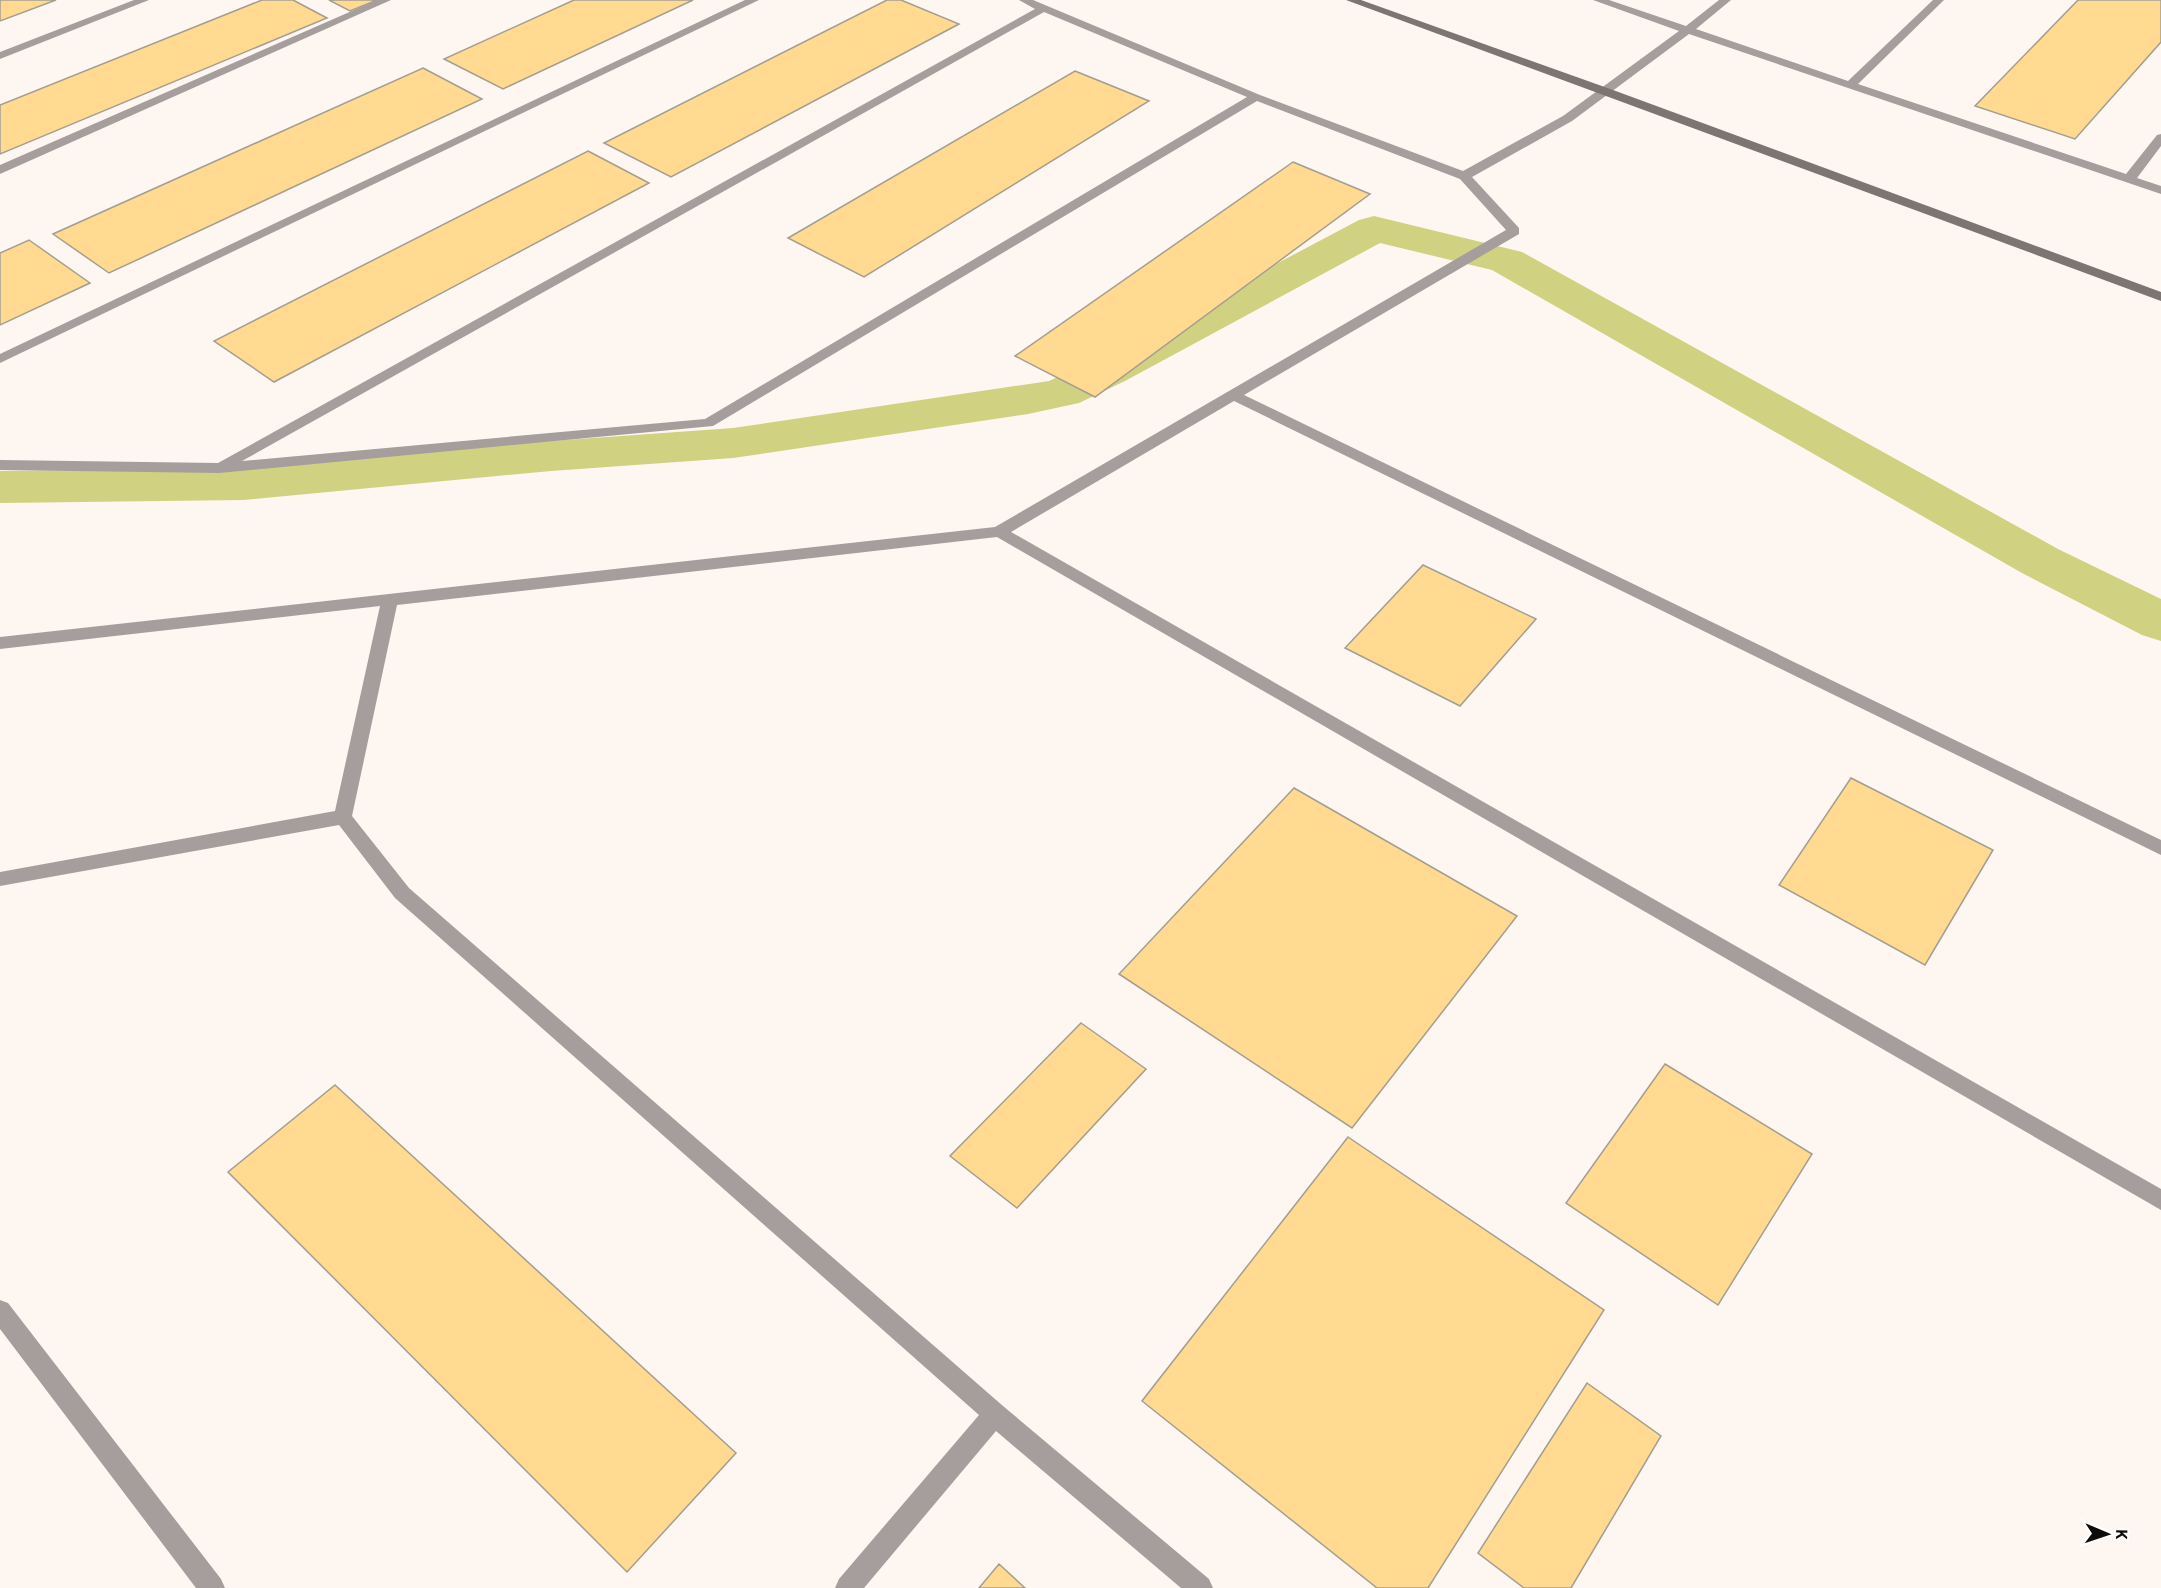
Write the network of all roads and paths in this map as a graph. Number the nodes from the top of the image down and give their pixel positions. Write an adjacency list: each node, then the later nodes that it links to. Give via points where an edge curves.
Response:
1 (144, 0): 11 (lane)
2 (386, 0): 16 (lane)
3 (753, 0): 21 (lane)
4 (1024, 0): 9 (lane)
5 (1351, 0): 13 (street)
6 (1598, 0): 10 (lane)
7 (1726, 0): 10 (lane)
8 (1939, 0): 12 (lane)
9 (1044, 8): 14 (lane); 24 (lane)
10 (1688, 30): 12 (lane); 13 (lane)
11 (0, 56)
12 (1850, 85): 18 (lane)
13 (1609, 92): 17 (lane, via 1512,154); 20 (street)
14 (1256, 97): 17 (lane); 24 (lane, via 708,423)
15 (2161, 138): 18 (lane)
16 (0, 170)
17 (1464, 176): 22 (lane, via 1514,231)
18 (2128, 179): 19 (lane)
19 (2161, 190)
20 (2161, 297)
21 (0, 359)
22 (1233, 395): 25 (lane); 29 (lane)
23 (0, 465): 24 (lane)
24 (219, 468)
25 (999, 532): 26 (lane); 31 (lane)
26 (390, 598): 27 (lane); 28 (lane)
27 (0, 643)
28 (343, 817): 30 (lane); 33 (lane, via 402,893)
29 (2161, 848)
30 (0, 879)
31 (2161, 1200)
32 (0, 1311): 34 (lane)
33 (995, 1414): 35 (lane); 36 (lane)
34 (213, 1588)
35 (848, 1588)
36 (1200, 1588)

